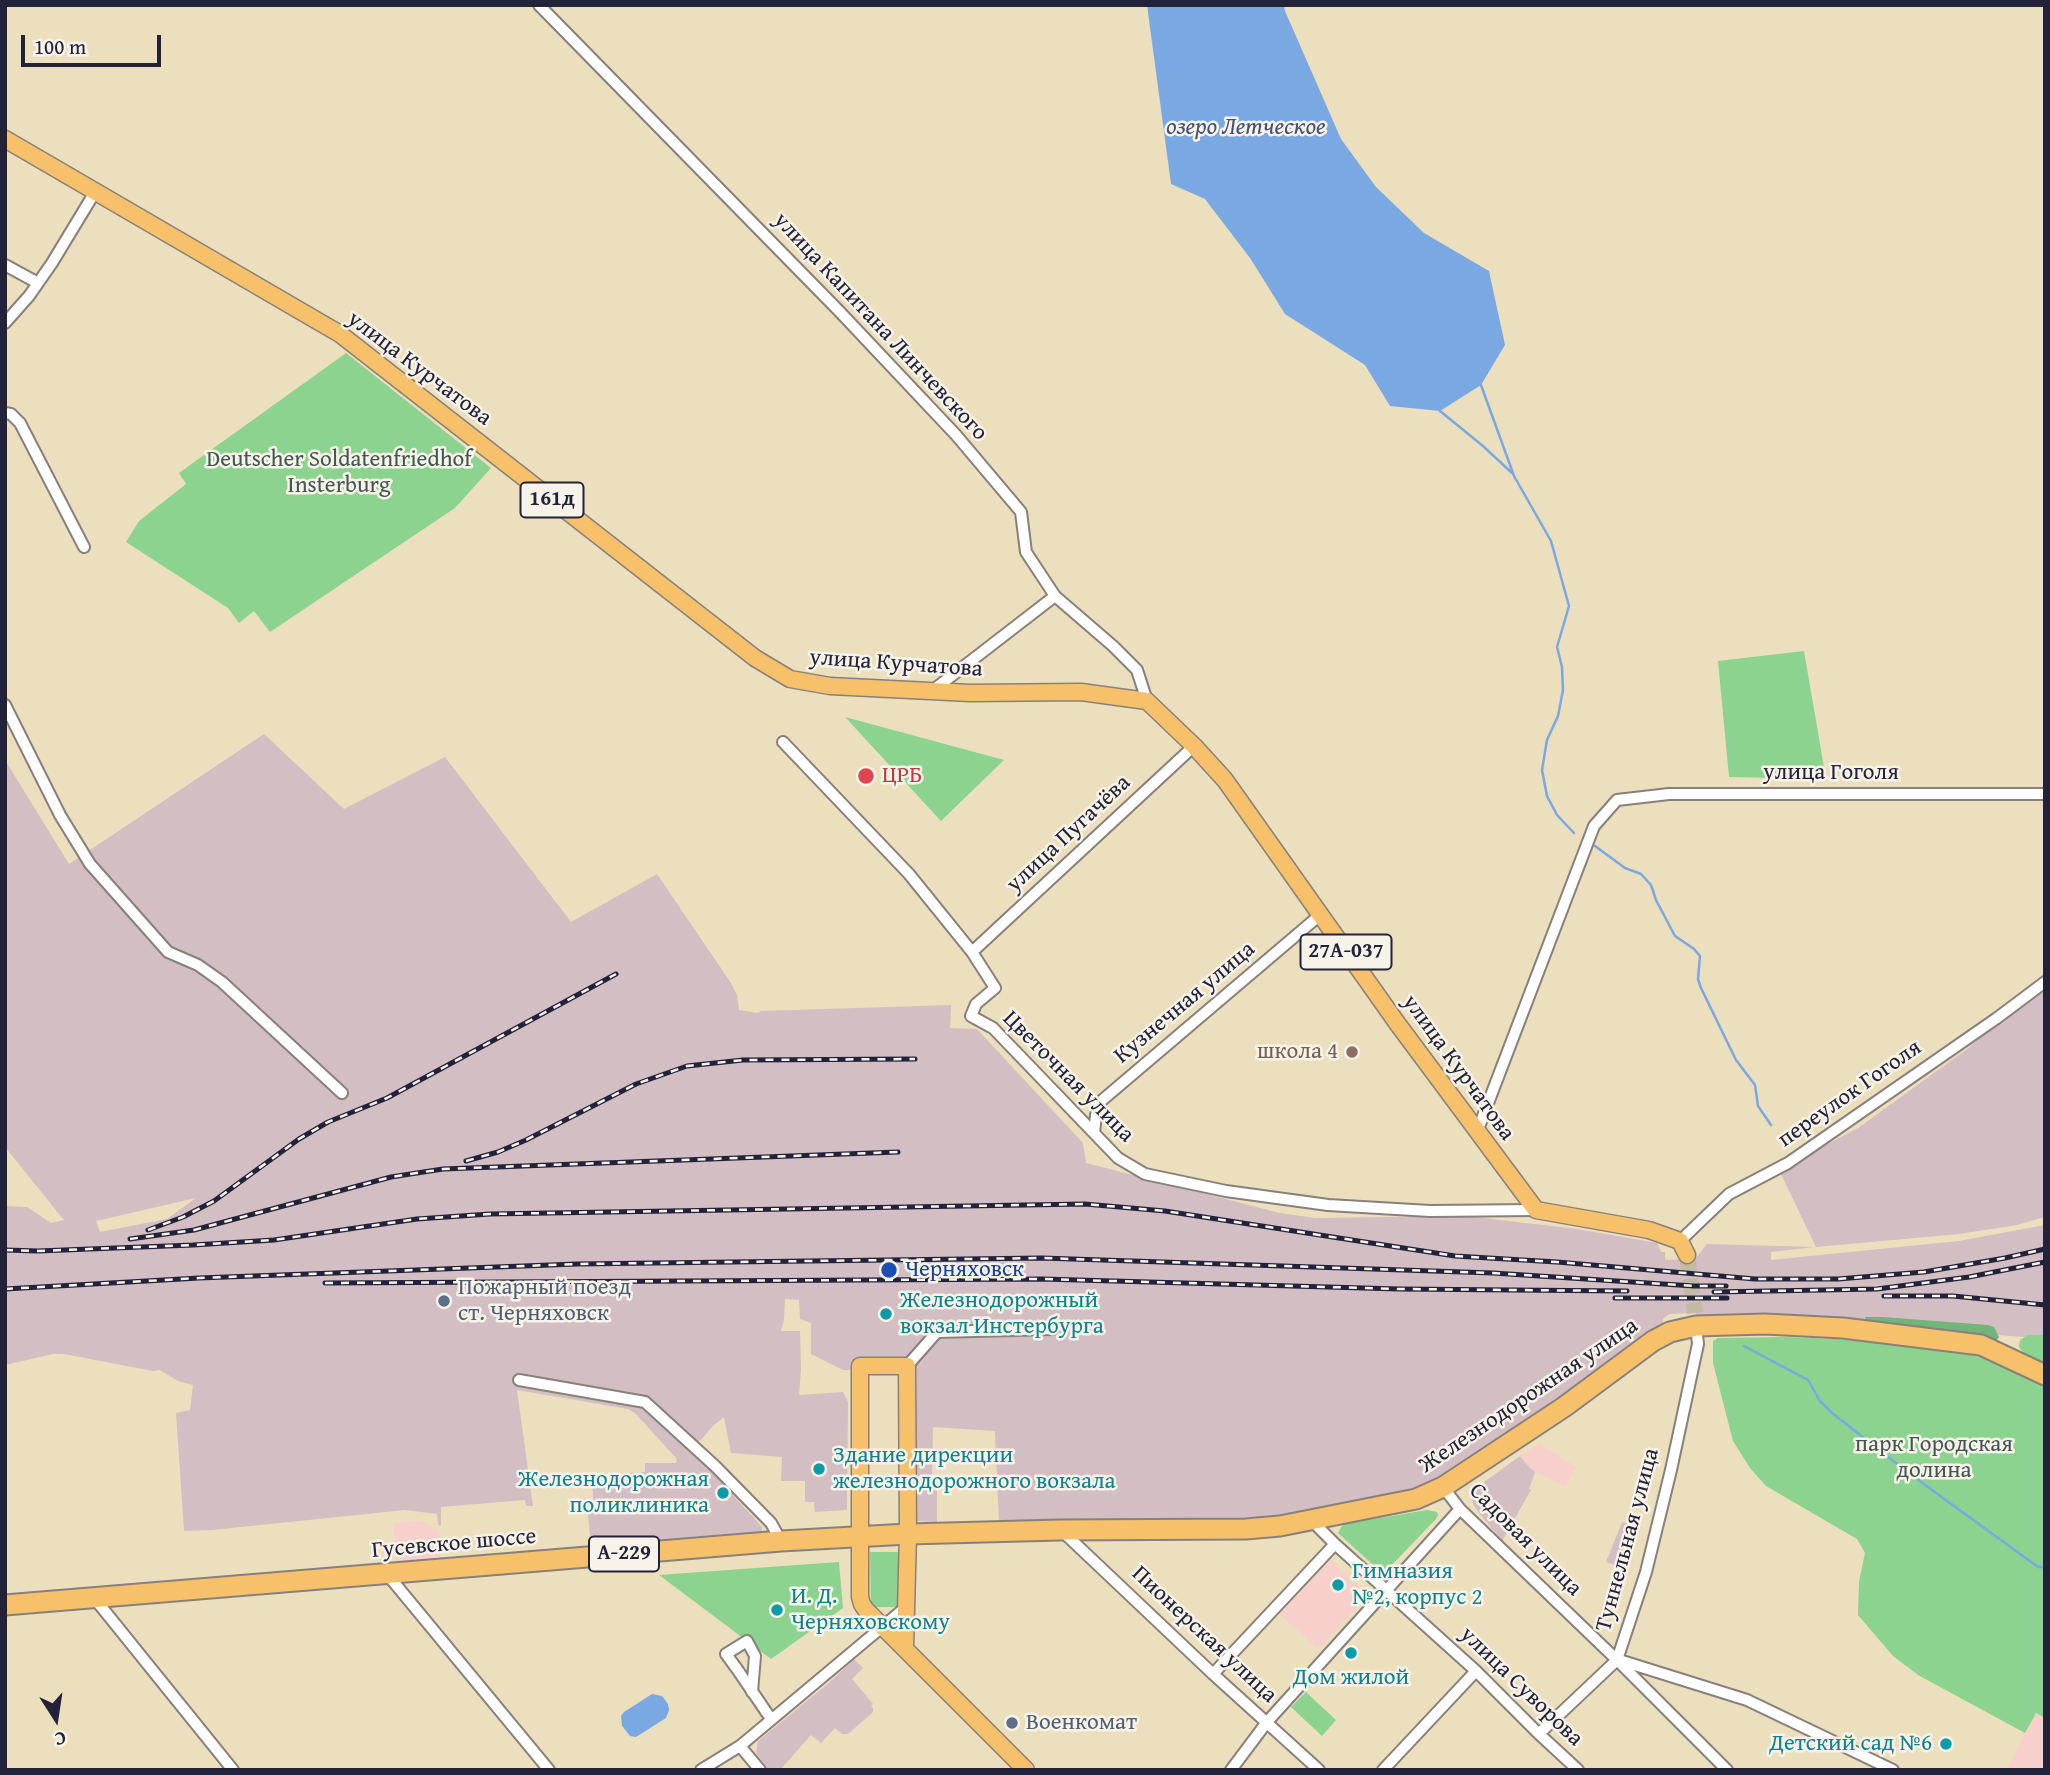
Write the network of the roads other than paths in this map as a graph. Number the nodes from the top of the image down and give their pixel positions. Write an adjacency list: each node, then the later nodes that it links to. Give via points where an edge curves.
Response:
1 (539, 5): 9 (street, улица Капитана Линчевского, via 956,435 1021,512 1026,552)
2 (5, 139): 3 (main road, улица Курчатова / 161д)
3 (95, 191): 5 (street); 10 (main road, улица Курчатова / 161д, via 340,334 755,659 790,678 830,686)
4 (5, 265): 5 (street)
5 (38, 283): 6 (street)
6 (5, 324)
7 (5, 413): 8 (street, via 20,423)
8 (84, 547)
9 (1055, 596): 10 (street); 11 (street, улица Капитана Линчевского, via 1137,670)
10 (932, 691): 11 (main road, улица Курчатова / 161д, via 1081,692)
11 (1147, 701): 14 (main road, улица Курчатова / 27А-037)
12 (5, 705): 19 (street, via 90,864 168,953 198,965 222,982)
13 (783, 741): 17 (street, Цветочная улица, via 909,874)
14 (1194, 746): 16 (main road, улица Курчатова / 27А-037, via 1225,780); 17 (street, улица Пугачёва)
15 (2045, 794): 20 (street, улица Гоголя, via 1670,794 1617,800 1594,826)
16 (1320, 915): 20 (main road, улица Курчатова / 27А-037); 21 (street, Кузнечная улица, via 1102,1101)
17 (972, 952): 21 (street, Цветочная улица, via 995,988 976,1004 971,1016 993,1028)
18 (2045, 982): 23 (street, переулок Гоголя, via 1788,1163 1729,1194)
19 (342, 1093)
20 (1477, 1132): 22 (main road, улица Курчатова / 27А-037)
21 (1094, 1133): 22 (street, Цветочная улица, via 1118,1158 1145,1174 1226,1191 1430,1212)
22 (1536, 1210): 23 (main road, via 1650,1230)
23 (1683, 1248)
24 (1695, 1319): 27 (highway, Железнодорожная улица, via 1843,1328 1981,1345); 29 (highway, Железнодорожная улица, via 1653,1341); 44 (street, Туннельная улица, via 1698,1344 1671,1470 1646,1572)
25 (1053, 1329): 26 (street, via 937,1332)
26 (907, 1366): 33 (main road); 34 (main road, via 860,1366)
27 (2045, 1376)
28 (519, 1380): 35 (street, via 645,1402 771,1523)
29 (1443, 1487): 30 (street, Садовая улица); 31 (highway, Железнодорожная улица, via 1416,1499)
30 (1460, 1508): 38 (street); 44 (street, Садовая улица)
31 (1315, 1519): 32 (highway, Железнодорожная улица, via 1246,1529); 36 (street, улица Суворова)
32 (1060, 1530): 33 (highway, Железнодорожная улица); 46 (street, Пионерская улица)
33 (908, 1534): 34 (highway, Гусевское шоссе / А-229); 41 (main road)
34 (861, 1536): 35 (highway, Гусевское шоссе / А-229); 42 (main road, via 860,1597)
35 (781, 1541): 37 (highway, Гусевское шоссе / А-229)
36 (1335, 1544): 38 (street, улица Суворова); 46 (street)
37 (387, 1574): 39 (highway, Гусевское шоссе / А-229); 54 (street)
38 (1387, 1591): 45 (street, улица Суворова); 48 (street)
39 (94, 1599): 40 (highway, Гусевское шоссе / А-229); 53 (street)
40 (5, 1605)
41 (906, 1607): 42 (street); 43 (main road)
42 (882, 1625): 43 (main road); 49 (street)
43 (905, 1648): 57 (main road)
44 (1617, 1660): 50 (street, Туннельная улица); 63 (street, Садовая улица); 64 (street, via 1747,1700)
45 (1476, 1671): 50 (street, улица Суворова); 60 (street)
46 (1213, 1674): 48 (street, Пионерская улица)
47 (752, 1692): 49 (street)
48 (1269, 1718): 58 (street); 59 (street, Пионерская улица)
49 (771, 1719): 51 (street)
50 (1538, 1733): 52 (street, улица Суворова)
51 (740, 1746): 55 (street); 56 (street)
52 (1566, 1760): 61 (street); 62 (street, улица Суворова)
53 (233, 1770)
54 (549, 1770)
55 (701, 1770)
56 (760, 1770)
57 (1026, 1770)
58 (1231, 1770)
59 (1319, 1770)
60 (1383, 1770)
61 (1557, 1770)
62 (1578, 1770)
63 (1727, 1770)
64 (1893, 1770)

